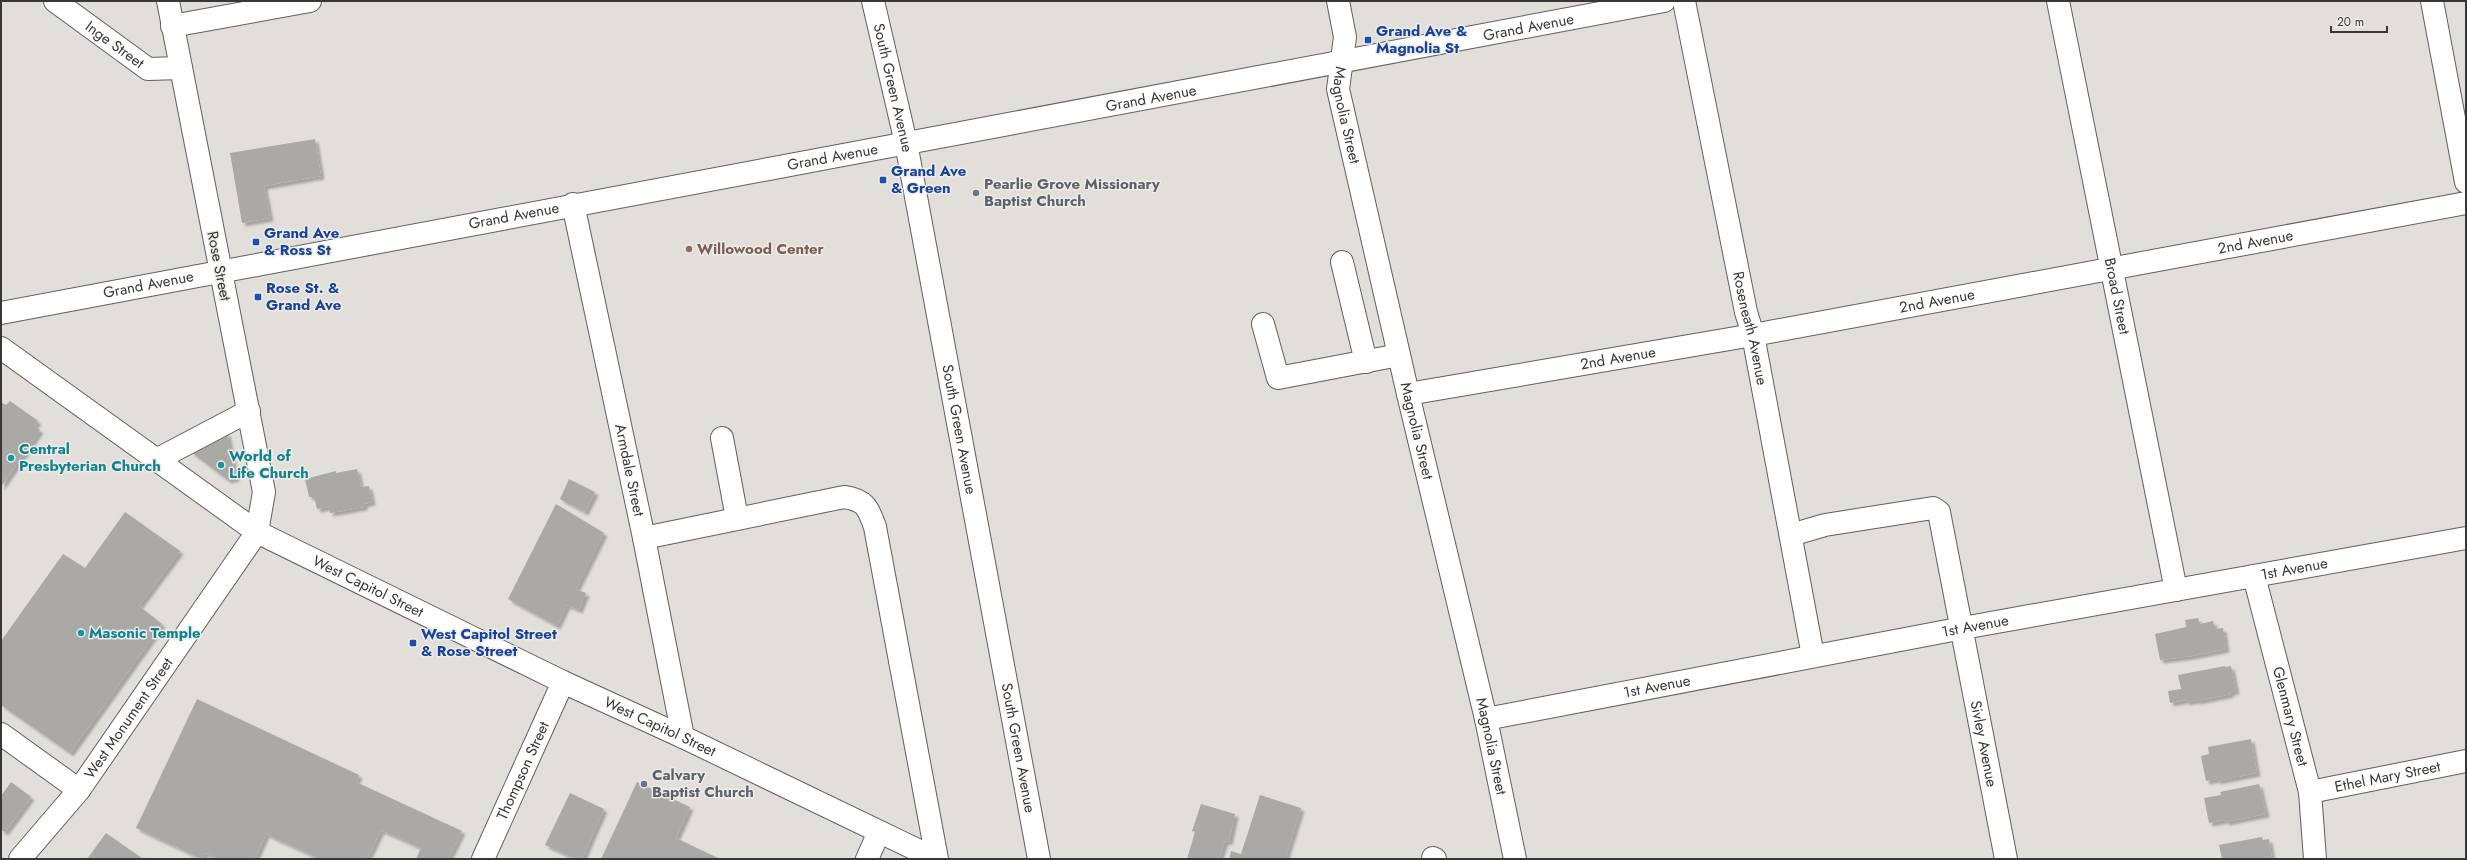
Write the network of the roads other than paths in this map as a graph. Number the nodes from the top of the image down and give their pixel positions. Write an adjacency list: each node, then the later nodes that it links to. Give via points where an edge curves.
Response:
1 (55, 1): 12 (street, Inge Street, via 148,69)
2 (168, 1): 10 (street, Rose Street)
3 (310, 1): 10 (street)
4 (873, 1): 13 (street, South Green Avenue)
5 (1338, 1): 11 (street, Magnolia Street, via 1345,37)
6 (1664, 1): 11 (street, Grand Avenue)
7 (1684, 1): 22 (street, Roseneath Avenue, via 1746,312)
8 (2058, 1): 18 (street, Broad Street)
9 (2432, 1): 14 (street)
10 (172, 26): 12 (street, Rose Street)
11 (1340, 64): 13 (street, Grand Avenue); 24 (street, Magnolia Street, via 1338,89)
12 (181, 68): 19 (street, Rose Street)
13 (906, 143): 16 (street, Grand Avenue); 51 (street, South Green Avenue)
14 (2466, 182)
15 (2466, 203): 18 (street, 2nd Avenue)
16 (573, 204): 19 (street, Grand Avenue); 33 (street, Armdale Street)
17 (1342, 262): 25 (street)
18 (2112, 269): 22 (street, 2nd Avenue); 36 (street, Broad Street)
19 (220, 270): 20 (street, Grand Avenue); 27 (street, Rose Street)
20 (1, 313)
21 (1263, 324): 25 (street, via 1278,378)
22 (1753, 335): 26 (street, 2nd Avenue); 32 (street, Roseneath Avenue)
23 (1, 348): 29 (street, West Capitol Street)
24 (1399, 355): 25 (street); 26 (street, Magnolia Street)
25 (1366, 362)
26 (1408, 394): 40 (street, Magnolia Street)
27 (249, 411): 29 (street); 31 (street, Rose Street, via 264,492)
28 (722, 438): 30 (street)
29 (156, 460): 31 (street, West Capitol Street)
30 (737, 518): 33 (street); 50 (street, via 844,497 859,500 869,510 875,527)
31 (257, 532): 39 (street, West Capitol Street); 44 (street, West Monument Street)
32 (1791, 535): 37 (street, Sivley Avenue, via 1825,525 1933,508 1939,512); 38 (street, Roseneath Avenue)
33 (644, 538): 42 (street, Armdale Street)
34 (2466, 538): 35 (street, 1st Avenue)
35 (2254, 576): 36 (street, 1st Avenue); 45 (street, Glenmary Street)
36 (2176, 590): 37 (street, 1st Avenue)
37 (1962, 628): 38 (street, 1st Avenue); 53 (street, Sivley Avenue)
38 (1813, 656): 40 (street, 1st Avenue)
39 (563, 682): 42 (street, West Capitol Street); 48 (street, Thompson Street)
40 (1486, 719): 52 (street, Magnolia Street)
41 (1, 734): 44 (street)
42 (683, 737): 46 (street, West Capitol Street)
43 (2466, 761): 45 (street, Ethel Mary Street)
44 (79, 790): 47 (street, West Monument Street)
45 (2310, 792): 54 (street, Glenmary Street)
46 (879, 832): 49 (street); 50 (street, West Capitol Street)
47 (20, 859)
48 (482, 859)
49 (867, 859)
50 (937, 859)
51 (1039, 859)
52 (1515, 859)
53 (2006, 859)
54 (2315, 859)

